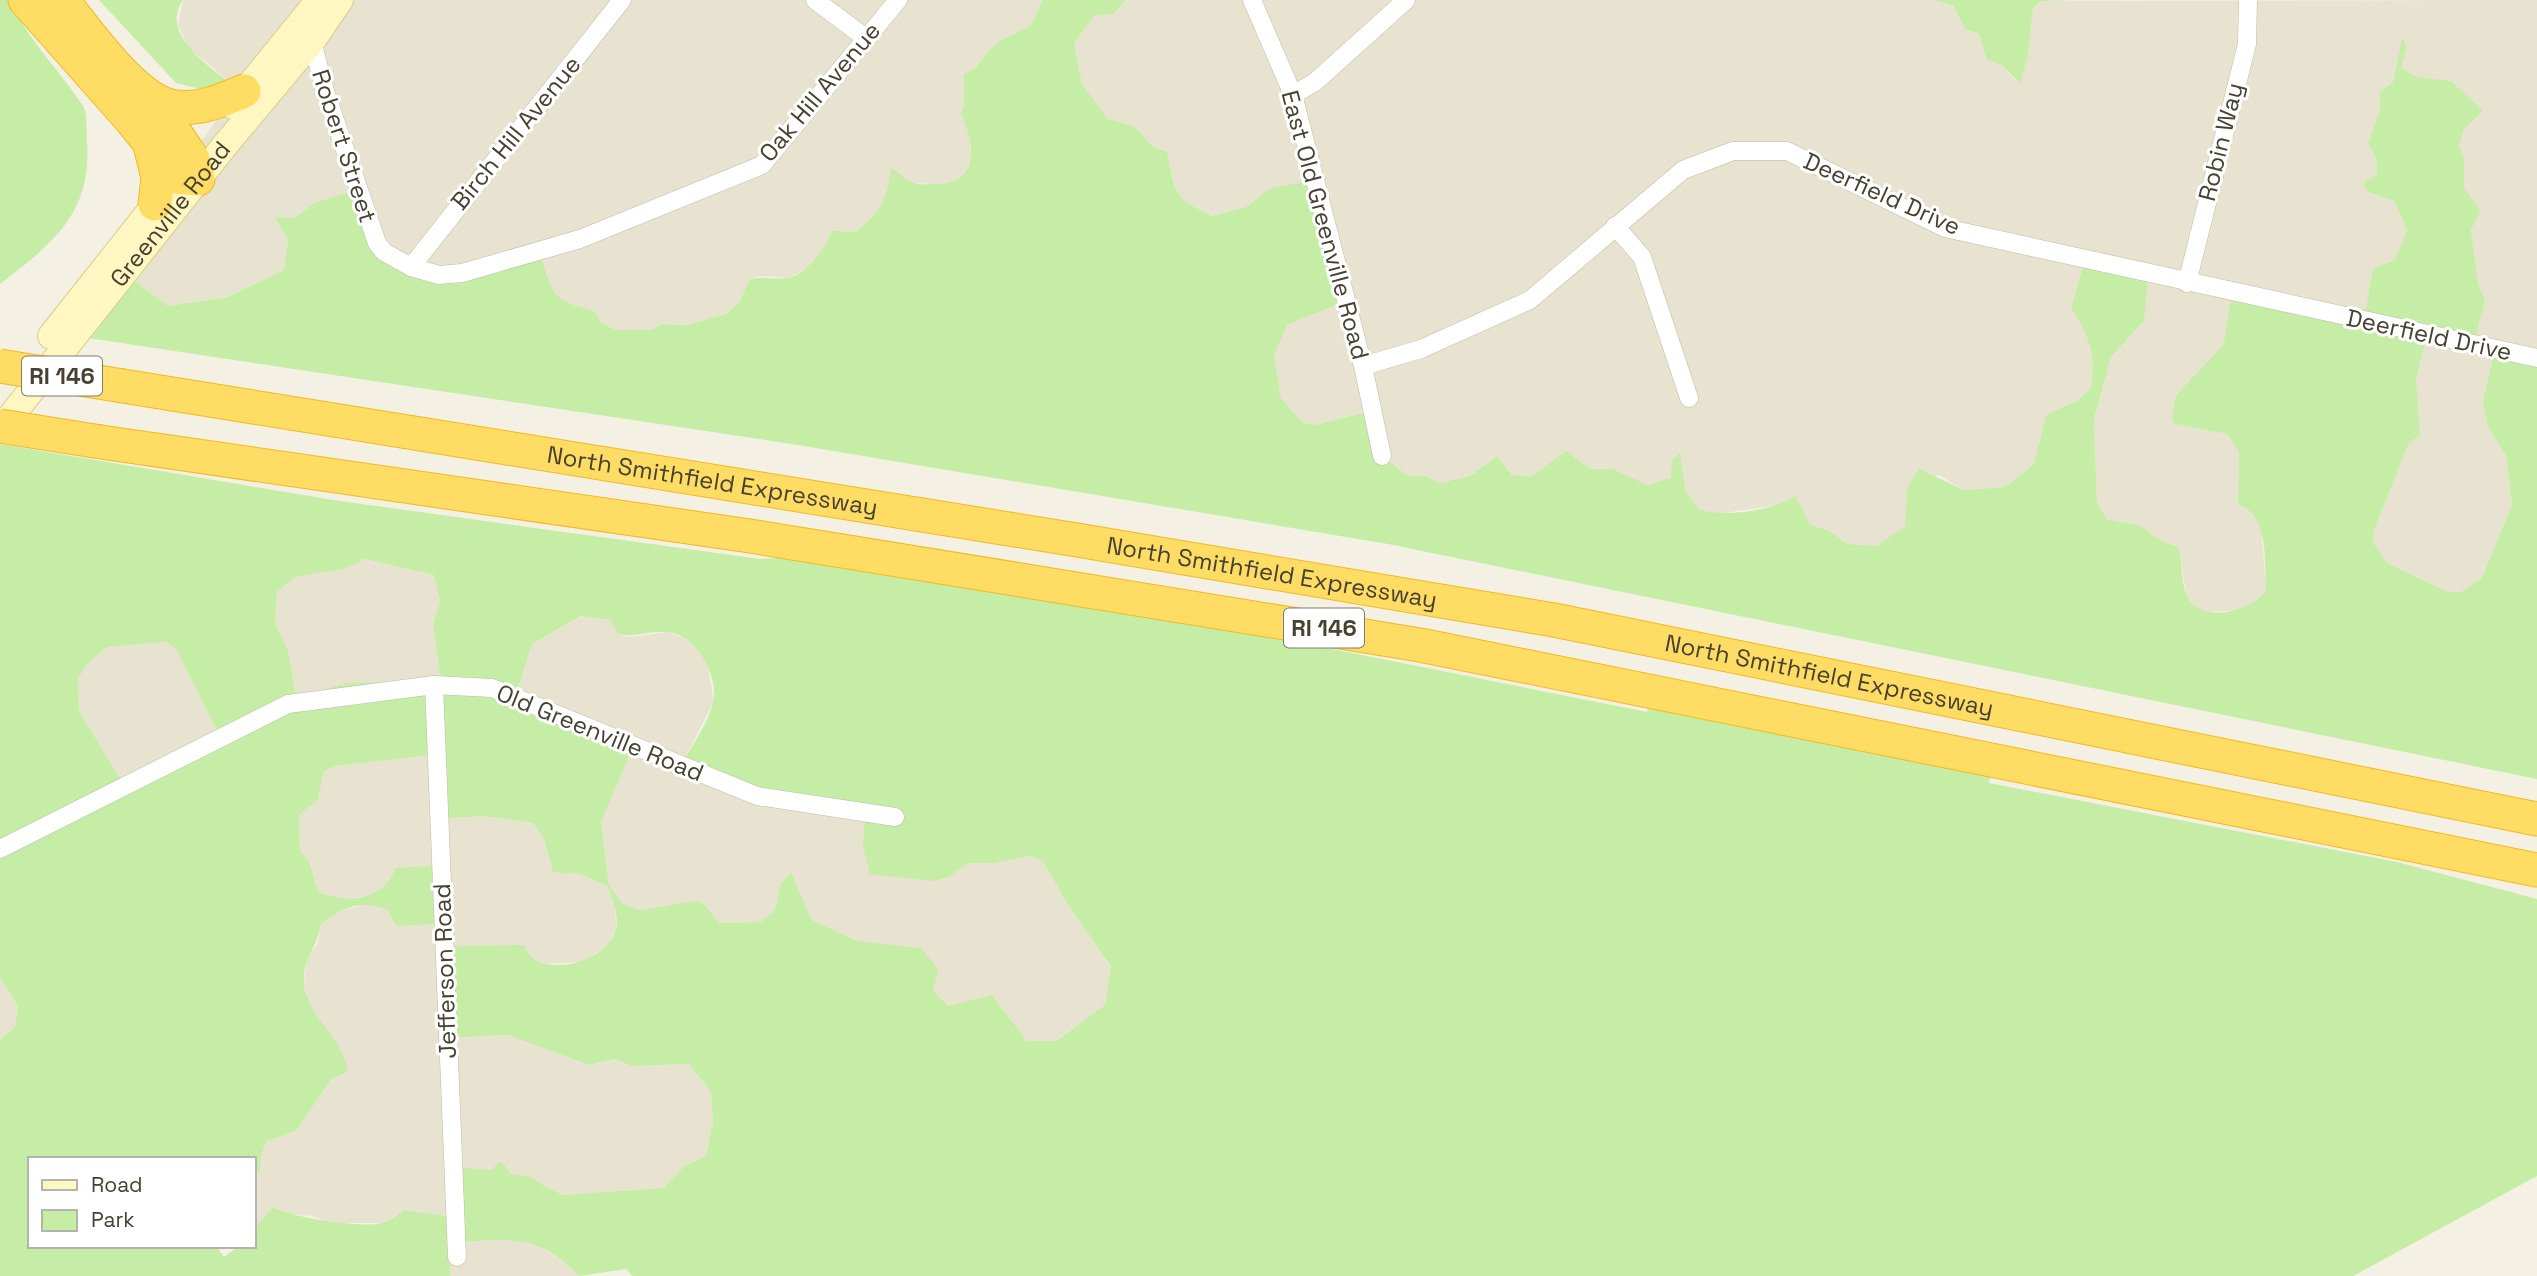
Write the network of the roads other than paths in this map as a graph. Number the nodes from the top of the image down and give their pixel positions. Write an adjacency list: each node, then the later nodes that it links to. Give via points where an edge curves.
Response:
1 (25, 0): 16 (highway)
2 (62, 0): 15 (highway)
3 (318, 0): 13 (main road, Greenville Road)
4 (340, 0): 12 (main road, Greenville Road)
5 (622, 0): 21 (street, Birch Hill Avenue)
6 (815, 0): 11 (street)
7 (898, 0): 11 (street, Oak Hill Avenue)
8 (1252, 0): 14 (street, East Old Greenville Road)
9 (1406, 0): 14 (street, via 1315,82)
10 (2248, 0): 22 (street, Robin Way, via 2247,44)
11 (867, 39): 20 (street, Oak Hill Avenue, via 762,165)
12 (312, 41): 17 (main road, Greenville Road); 21 (street, Robert Street, via 370,230 384,252)
13 (244, 91): 15 (highway, via 212,105 188,107 173,107); 17 (main road, Greenville Road)
14 (1293, 95): 25 (street, East Old Greenville Road)
15 (151, 98): 17 (highway)
16 (150, 145): 17 (highway); 18 (highway, via 158,178)
17 (189, 172): 18 (main road, Greenville Road); 28 (main road, Greenville Road)
18 (155, 204): 27 (main road, Greenville Road)
19 (1615, 226): 22 (street, Deerfield Drive, via 1683,170 1733,151 1787,151 1945,228); 25 (street, Deerfield Drive, via 1530,300 1421,349); 26 (street, via 1642,257)
20 (580, 239): 21 (street, Robert Street, via 462,273 439,275)
21 (411, 267)
22 (2187, 283): 23 (street, Deerfield Drive)
23 (2537, 358)
24 (0, 366): 32 (highway, North Smithfield Expressway / RI 146, bridge, via 1554,620)
25 (1363, 366): 29 (street, East Old Greenville Road)
26 (1689, 398)
27 (0, 401)
28 (0, 428): 34 (highway, North Smithfield Expressway / RI 146, bridge, via 750,536 1395,641)
29 (1382, 456)
30 (435, 685): 31 (street, Old Greenville Road, via 492,688 757,796); 33 (street, Old Greenville Road, via 288,704); 35 (street, Jefferson Road)
31 (895, 817)
32 (2537, 819)
33 (0, 849)
34 (2537, 870)
35 (457, 1257)

